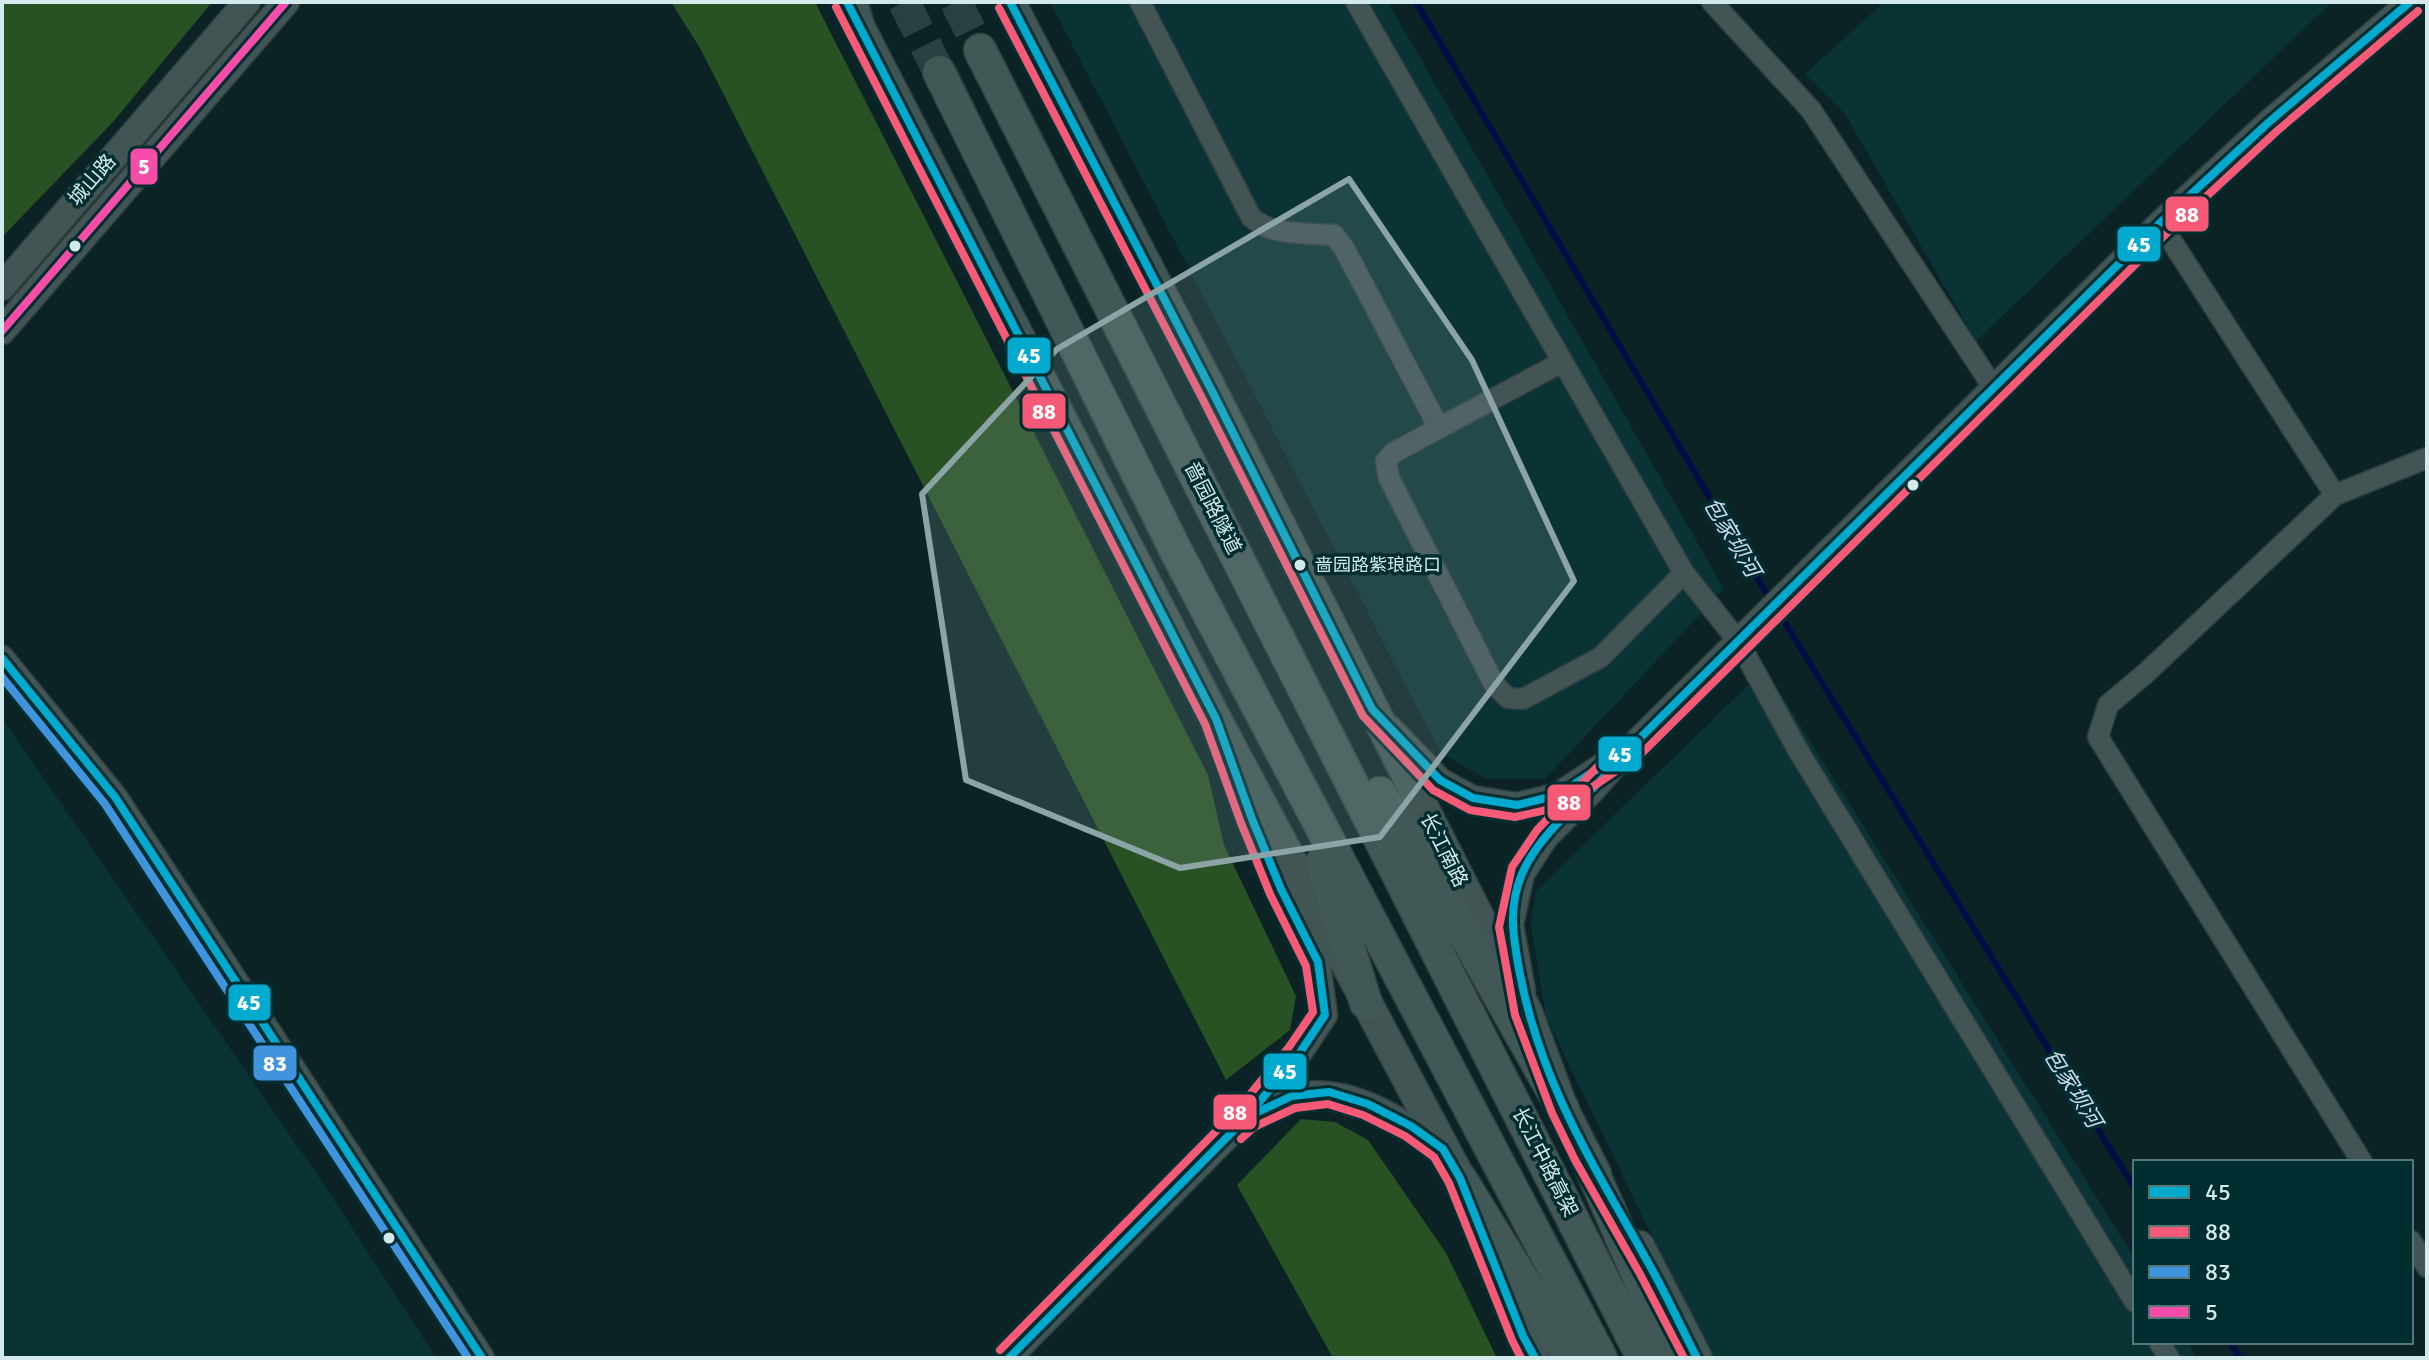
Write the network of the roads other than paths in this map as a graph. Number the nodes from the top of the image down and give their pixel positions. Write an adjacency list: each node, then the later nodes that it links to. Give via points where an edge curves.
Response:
1 (247, 2): 13 (main road, 城山路)
2 (286, 2): 14 (main road, 城山路)
3 (1010, 2): 24 (main road, 长江南路)
4 (1140, 2): 17 (street, via 1251,217 1260,225 1334,235)
5 (1356, 2): 15 (street)
6 (1712, 2): 16 (street, via 1811,110)
7 (2410, 2): 11 (street)
8 (853, 11): 25 (main road)
9 (980, 50): 12 (highway, 啬园路隧道)
10 (939, 72): 20 (highway)
11 (2160, 223): 16 (street); 19 (street)
12 (1080, 246): 27 (highway, 啬园路隧道); 30 (highway, via 1184,411 1365,768)
13 (2, 287)
14 (2, 331)
15 (1562, 362): 17 (street); 21 (street)
16 (1993, 387): 22 (street)
17 (1439, 428): 21 (street, via 1393,453 1386,461 1389,478 1494,684 1508,698 1523,699 1601,657)
18 (2427, 458): 19 (street)
19 (2335, 495): 34 (street, via 2108,705 2098,737)
20 (1176, 551): 28 (highway, via 1321,859); 43 (highway, 长江中路高架)
21 (1684, 573): 22 (street)
22 (1738, 641): 26 (street); 38 (street, via 1799,752)
23 (2, 658): 39 (street, via 115,797)
24 (1372, 709): 26 (street, via 1440,780 1473,798 1517,805 1558,795); 29 (main road, 长江南路)
25 (1216, 719): 28 (main road); 31 (street, via 1269,861 1318,962 1325,1015)
26 (1632, 746): 29 (street, via 1546,837 1522,874 1511,925)
27 (1446, 966): 44 (highway, 长江中路高架)
28 (1366, 1003): 32 (main road)
29 (1527, 1012): 30 (main road, 长江南路)
30 (1563, 1109): 33 (main road, 长江南路)
31 (1247, 1117): 32 (street, via 1292,1096 1329,1092 1368,1104); 40 (street)
32 (1443, 1149): 35 (main road)
33 (1585, 1154): 45 (highway); 46 (main road, 长江南路)
34 (2361, 1160)
35 (1460, 1178): 41 (main road); 42 (highway)
36 (2413, 1244): 37 (street)
37 (2427, 1267)
38 (2133, 1299)
39 (482, 1358)
40 (1009, 1358)
41 (1535, 1358)
42 (1571, 1358)
43 (1601, 1358)
44 (1643, 1358)
45 (1674, 1358)
46 (1697, 1358)

